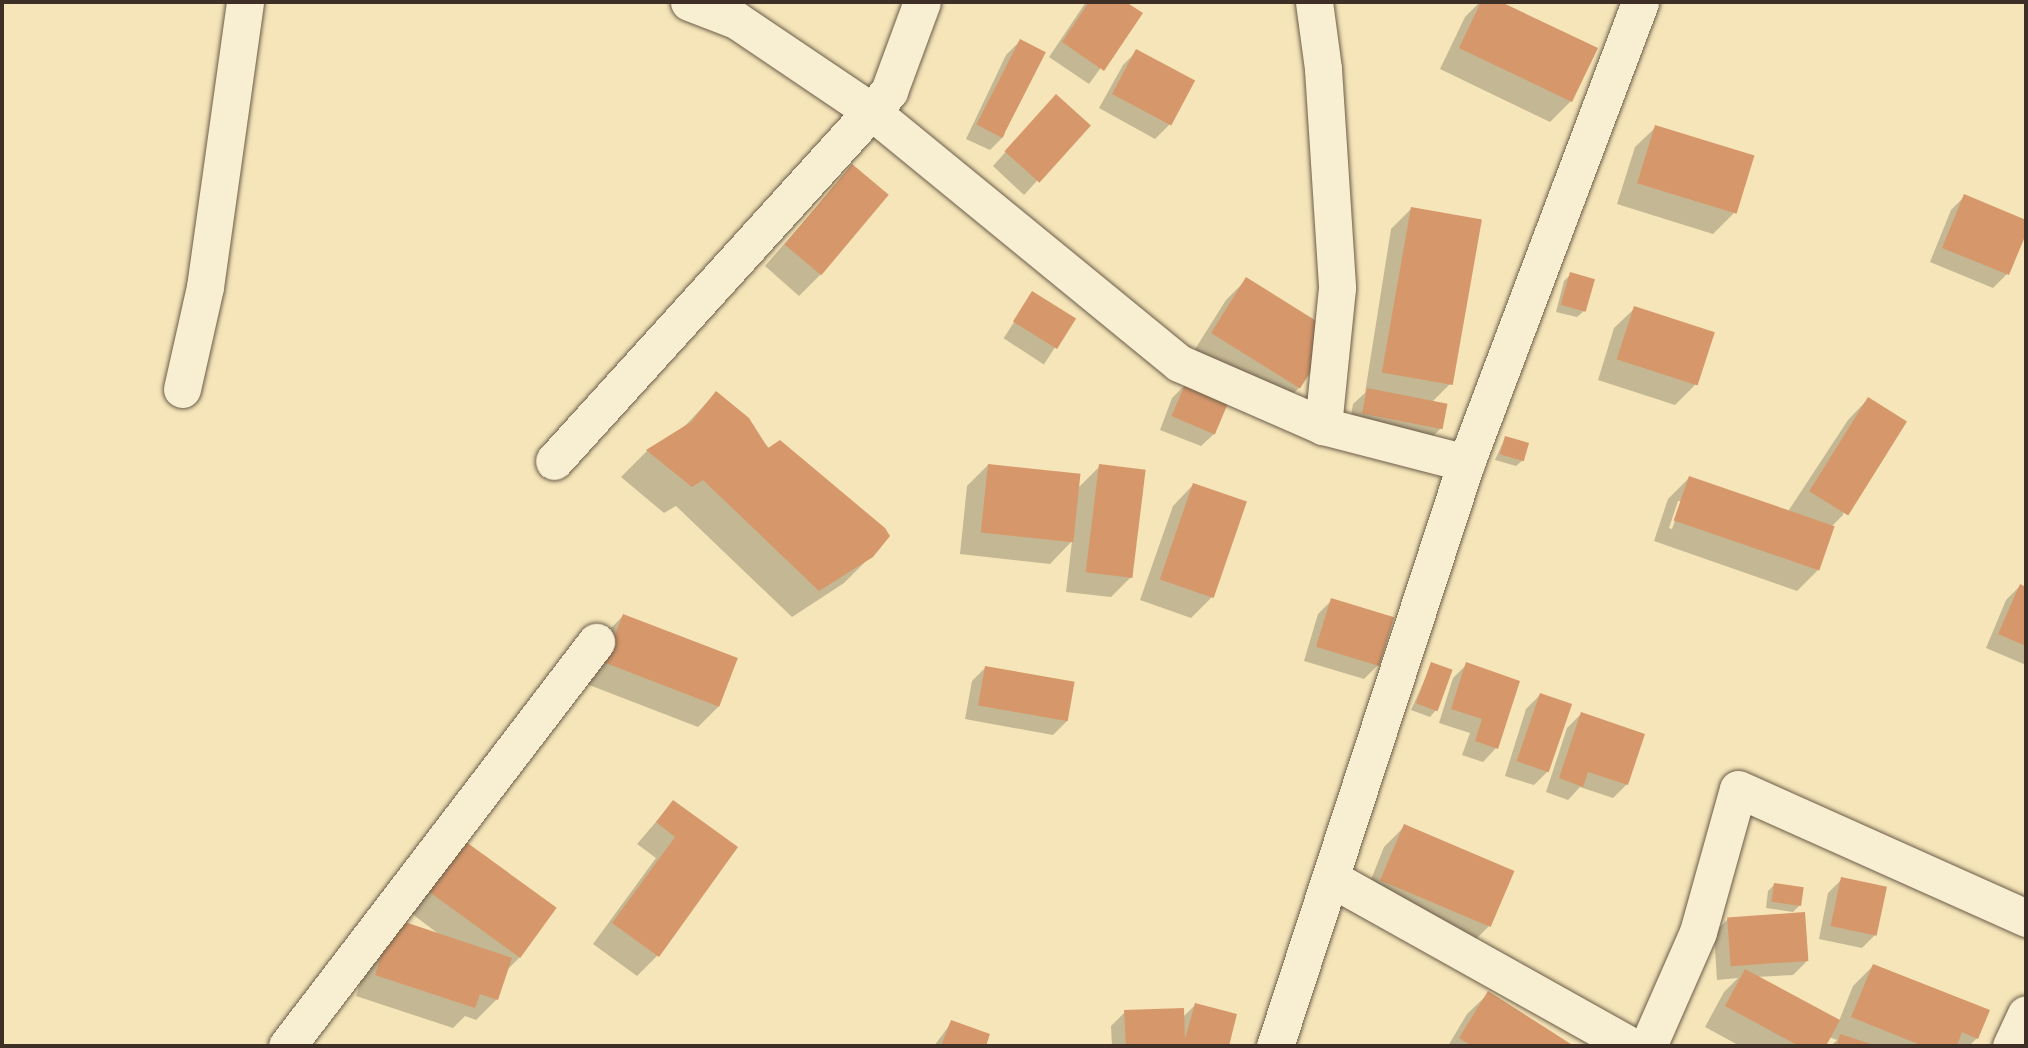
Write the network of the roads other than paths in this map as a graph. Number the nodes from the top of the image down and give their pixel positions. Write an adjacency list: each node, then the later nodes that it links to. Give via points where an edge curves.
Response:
1 (244, 2): 7 (street, via 205,287)
2 (689, 2): 6 (street, via 736,20)
3 (922, 2): 6 (street, via 902,65)
4 (1314, 2): 8 (street, via 1323,69 1337,288)
5 (1640, 2): 10 (street)
6 (871, 111): 8 (street, via 1179,363); 9 (street)
7 (182, 389)
8 (1323, 426): 10 (street)
9 (554, 461)
10 (1466, 463): 12 (street)
11 (596, 642): 15 (street)
12 (1334, 880): 16 (street); 17 (street)
13 (2026, 918): 18 (street, via 1738,789 1698,932)
14 (2026, 1014): 19 (street)
15 (287, 1046)
16 (1276, 1046)
17 (1631, 1046)
18 (1648, 1046)
19 (2011, 1046)

